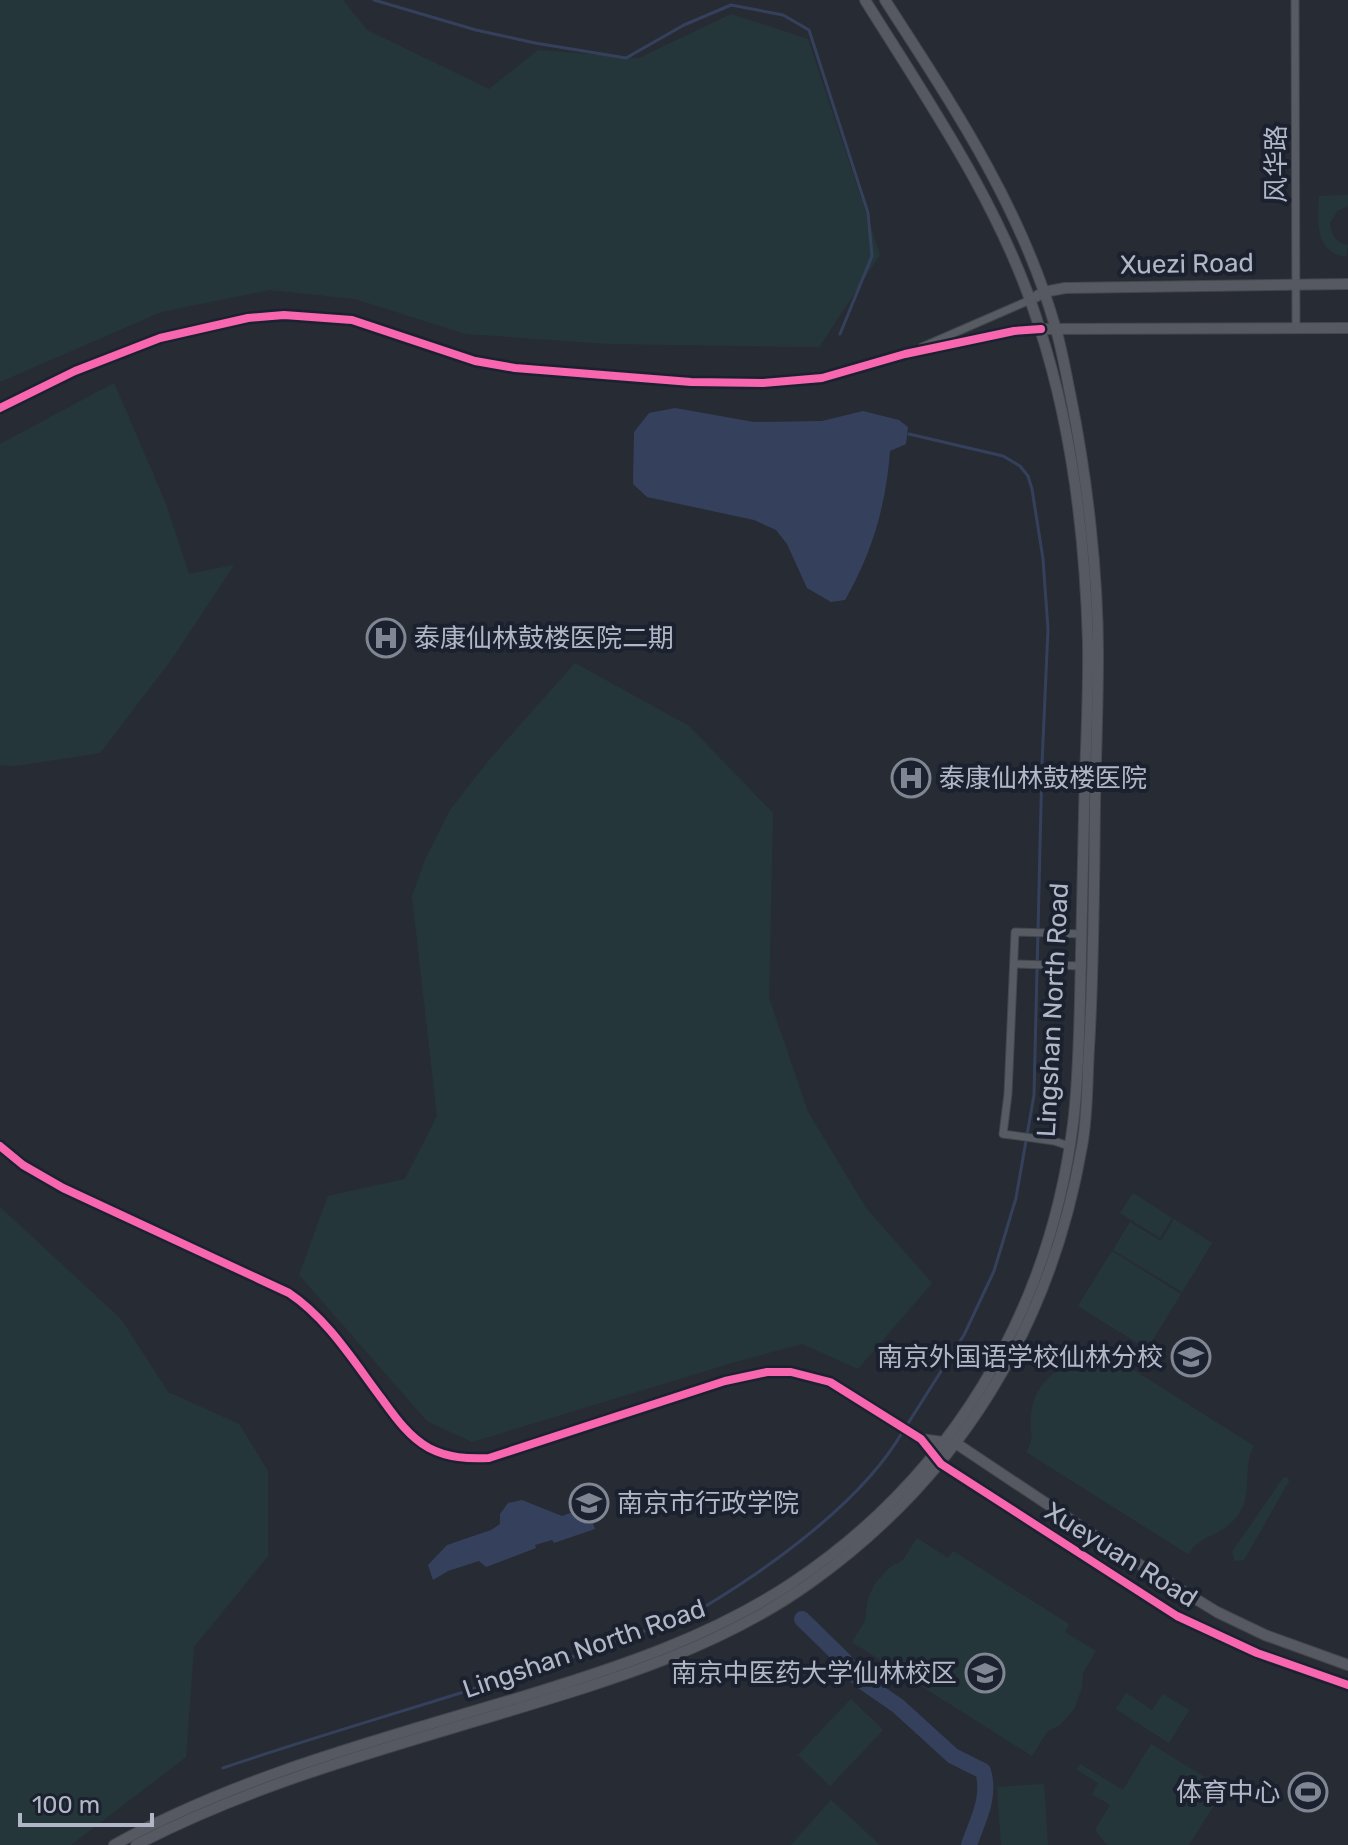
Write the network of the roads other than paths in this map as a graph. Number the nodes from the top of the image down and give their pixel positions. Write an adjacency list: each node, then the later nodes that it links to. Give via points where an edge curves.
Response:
1 (865, 0): 7 (main road, Lingshan North Road, via 961,154)
2 (885, 0): 6 (main road, Lingshan North Road, via 977,144)
3 (1295, 0): 4 (street, 风华路)
4 (1296, 284): 5 (main road, Xuezi Road); 6 (main road, Xuezi Road); 10 (street, 风华路)
5 (1348, 284)
6 (1044, 292): 7 (main road, Xuezi Road); 11 (main road, Lingshan North Road)
7 (1030, 300): 9 (main road, Lingshan North Road); 12 (street)
8 (1348, 328): 10 (main road)
9 (1041, 329): 11 (main road); 12 (street); 14 (main road, Lingshan North Road, via 1070,450 1085,579)
10 (1296, 329): 11 (main road)
11 (1057, 330): 14 (main road, Lingshan North Road, via 1080,443 1098,649)
12 (905, 354): 13 (street, via 822,378 691,382 515,368 475,361 352,320 284,315 160,338)
13 (0, 408)
14 (1087, 934): 15 (street, via 1015,932); 16 (main road, Lingshan North Road)
15 (1014, 964): 16 (street); 18 (street, via 1003,1134)
16 (1086, 966): 18 (main road, Lingshan North Road); 21 (main road, Lingshan North Road, via 1085,1126 1069,1203 1033,1311 993,1390)
17 (0, 1146): 19 (main road, Xueyuan Road, via 63,1188 303,1302 403,1427 446,1455 489,1458 767,1372 830,1382)
18 (1069, 1146): 20 (main road, Lingshan North Road, via 1060,1199 1022,1311 984,1384)
19 (921, 1439): 20 (main road, Xueyuan Road); 22 (main road, Xueyuan Road)
20 (945, 1441): 21 (main road, Xueyuan Road); 22 (main road, Lingshan North Road)
21 (957, 1444): 22 (main road, Lingshan North Road); 23 (main road, Xueyuan Road, via 1217,1612)
22 (938, 1460): 24 (main road, Xueyuan Road, via 1177,1616 1257,1653); 25 (main road, Lingshan North Road, via 830,1556 704,1633 590,1675 277,1772); 26 (main road, Lingshan North Road, via 887,1520 836,1564 709,1642 611,1681 297,1776)
23 (1348, 1665)
24 (1348, 1685)
25 (114, 1845)
26 (136, 1845)

